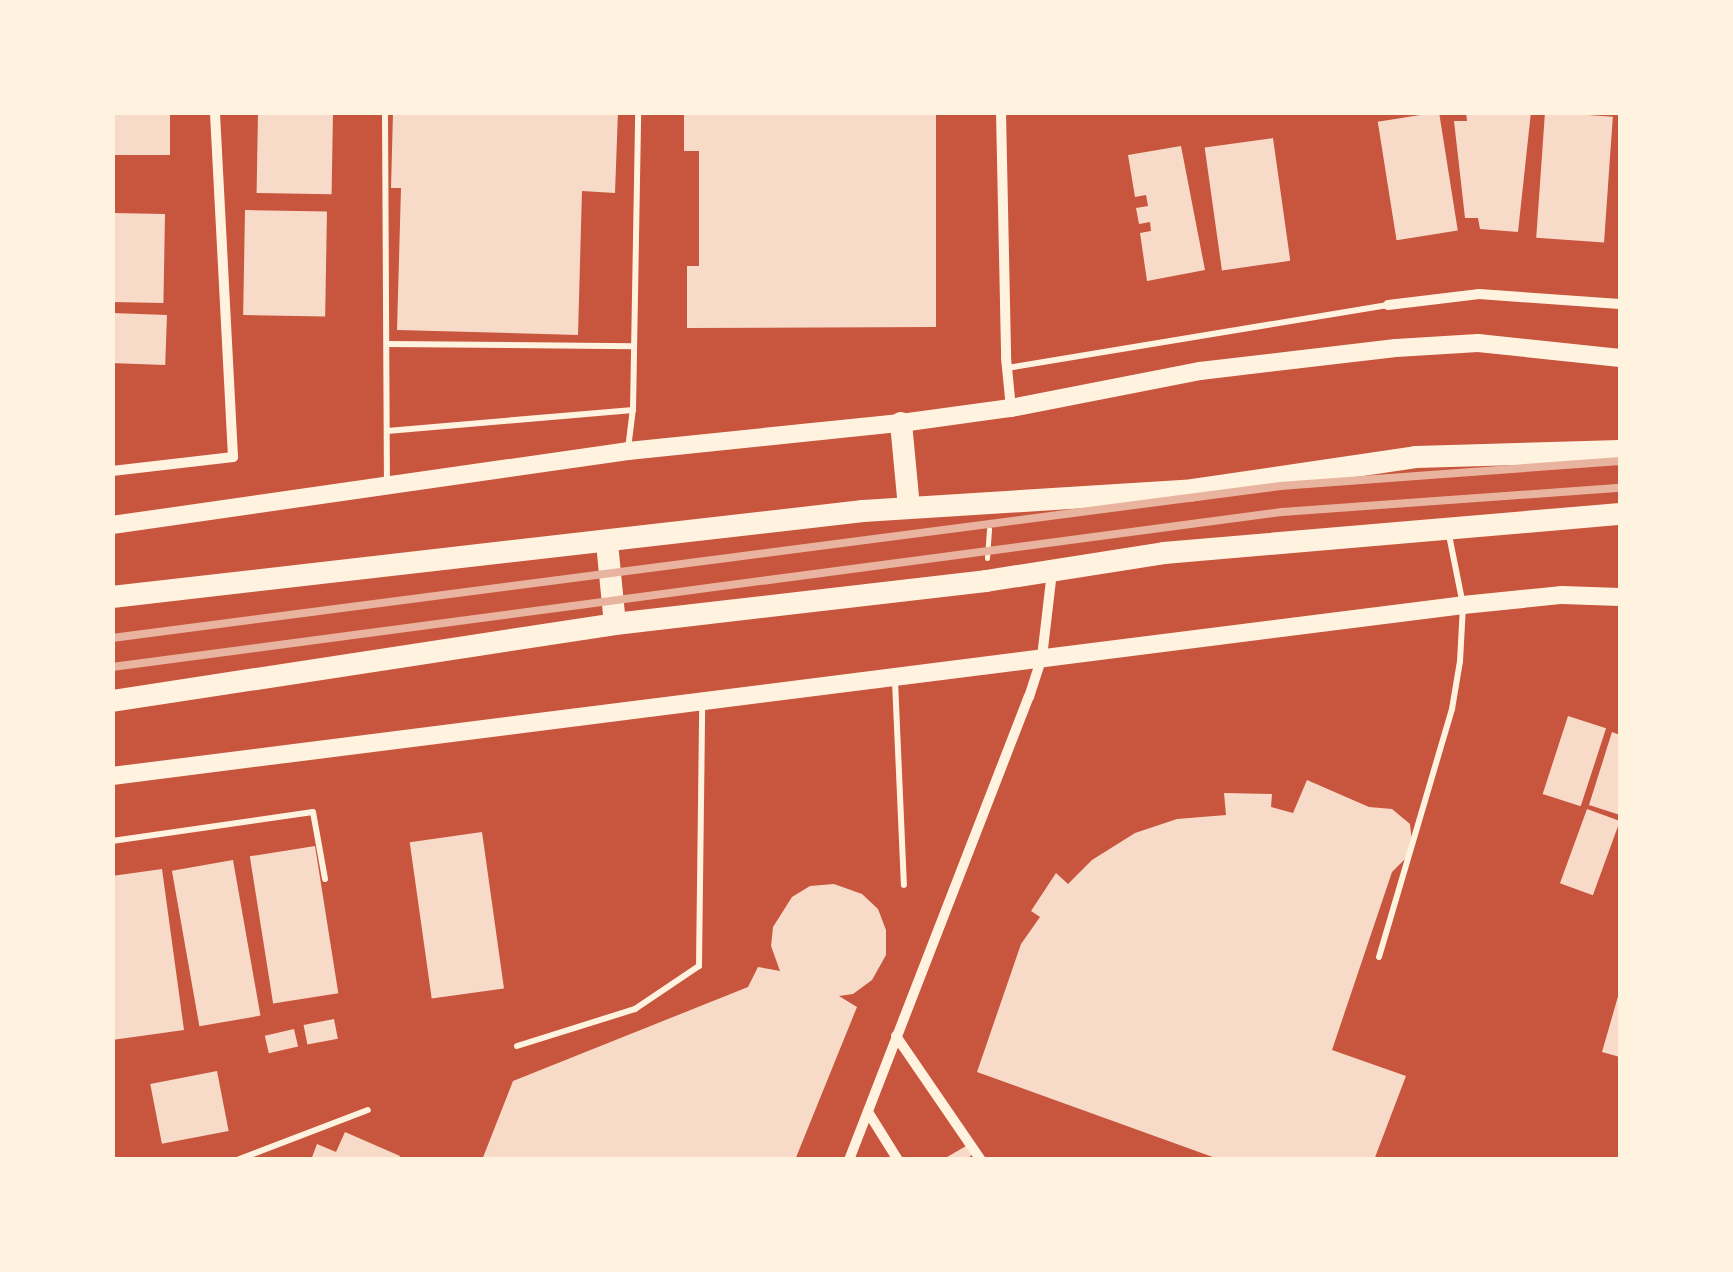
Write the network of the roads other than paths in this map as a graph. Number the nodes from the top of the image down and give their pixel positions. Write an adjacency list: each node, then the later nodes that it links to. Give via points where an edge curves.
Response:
1 (216, 112): 17 (street, via 234,457)
2 (385, 112): 7 (lane)
3 (638, 112): 8 (lane)
4 (1002, 112): 10 (street)
5 (1620, 304): 6 (street, via 1479,294)
6 (1388, 305): 10 (lane)
7 (386, 344): 8 (lane); 14 (lane)
8 (634, 346): 12 (lane)
9 (1620, 358): 11 (street, via 1478,343 1396,348 1200,370)
10 (1006, 368): 11 (street)
11 (1011, 408): 13 (street)
12 (633, 410): 14 (lane); 15 (lane)
13 (901, 423): 15 (street); 19 (highway)
14 (387, 431): 18 (lane)
15 (628, 451): 18 (street)
16 (1620, 451): 19 (highway, via 1416,458 1193,490)
17 (112, 471)
18 (387, 486): 21 (street)
19 (910, 507): 23 (highway)
20 (1620, 514): 22 (highway)
21 (112, 525)
22 (1447, 529): 24 (highway, via 1164,554); 27 (lane)
23 (607, 544): 26 (highway); 28 (highway)
24 (1052, 571): 28 (highway); 29 (street)
25 (1620, 597): 27 (street)
26 (112, 598)
27 (1463, 605): 29 (street); 37 (lane, via 1452,709)
28 (615, 624): 31 (highway)
29 (1042, 656): 30 (street); 38 (street)
30 (895, 675): 32 (street); 36 (lane)
31 (112, 700)
32 (702, 700): 33 (street); 39 (lane, via 699,966 635,1009)
33 (112, 776)
34 (112, 841): 35 (lane, via 313,812)
35 (325, 879)
36 (904, 885)
37 (1379, 957)
38 (896, 1036): 41 (street); 45 (street)
39 (517, 1046)
40 (368, 1110): 42 (lane)
41 (868, 1112): 43 (street); 44 (street)
42 (237, 1160)
43 (849, 1160)
44 (898, 1160)
45 (981, 1160)

